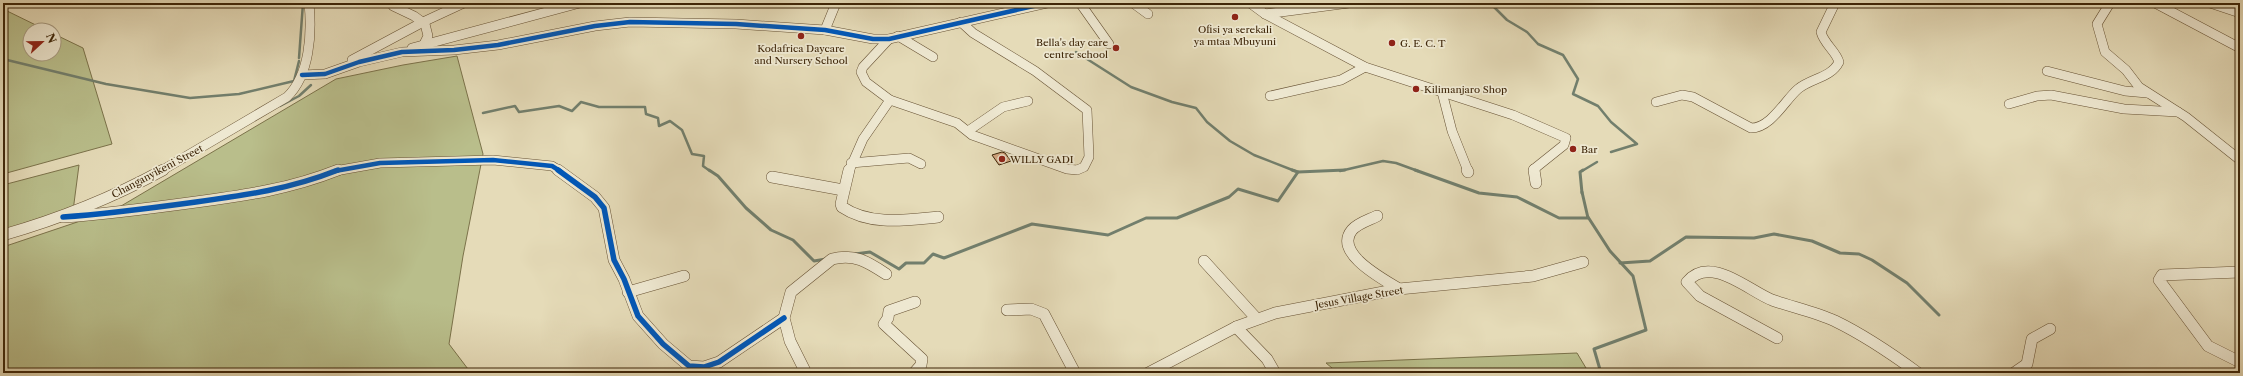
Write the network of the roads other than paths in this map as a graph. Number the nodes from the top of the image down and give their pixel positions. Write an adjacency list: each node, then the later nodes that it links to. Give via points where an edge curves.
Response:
1 (309, 3): 31 (street, via 308,40)
2 (464, 3): 18 (street)
3 (580, 3): 23 (street)
4 (836, 3): 20 (street)
5 (1045, 3): 19 (street)
6 (1080, 3): 24 (street)
7 (1133, 3): 16 (street)
8 (1250, 3): 17 (street)
9 (1349, 3): 17 (street)
10 (1835, 3): 37 (street, via 1821,32 1823,39 1838,58 1835,70 1798,89 1780,111 1756,128 1751,128 1693,97 1682,95)
11 (2110, 3): 33 (street, via 2097,24 2105,52 2126,70 2139,87)
12 (2155, 3): 25 (street)
13 (2210, 3): 15 (street)
14 (393, 6): 18 (street)
15 (2240, 13)
16 (1148, 14)
17 (1265, 14): 28 (street)
18 (423, 22): 23 (street, via 430,32); 30 (street)
19 (961, 22): 21 (street); 40 (street, via 973,33 1084,105 1087,110 1088,163 1081,168 1066,169 972,135)
20 (825, 30): 22 (street); 26 (street, via 708,23 630,22 595,26 498,45)
21 (898, 36): 22 (street); 27 (street)
22 (888, 40): 35 (street, via 861,72 866,82)
23 (424, 44): 26 (street)
24 (1109, 44)
25 (2240, 48)
26 (402, 52): 30 (street, via 366,60)
27 (933, 57)
28 (1365, 67): 32 (street); 34 (street, via 1341,80)
29 (2047, 71): 33 (street, via 2125,91)
30 (331, 72): 31 (street)
31 (300, 80): 49 (street, Changanyikeni Street, via 287,97 217,139 150,176)
32 (1442, 92): 44 (street, via 1452,131); 46 (street, via 1513,115 1566,138 1564,145 1534,169)
33 (2149, 93): 39 (street)
34 (1270, 96)
35 (890, 100): 40 (street, via 958,123); 42 (street, via 867,130)
36 (1028, 101): 40 (street, via 1003,107)
37 (1656, 102)
38 (2009, 104): 39 (street, via 2051,95 2124,109)
39 (2180, 112): 41 (street)
40 (968, 131)
41 (2240, 160)
42 (851, 163): 43 (street, via 909,158); 47 (street)
43 (921, 164)
44 (1468, 172)
45 (772, 177): 47 (street)
46 (1536, 184)
47 (843, 190): 50 (street, via 842,207 858,215 894,220)
48 (1377, 216): 57 (street, via 1352,230 1348,247 1364,267)
49 (63, 217): 51 (street, Changanyikeni Street); 58 (street, via 113,214 253,194 305,183 340,169 380,163 493,160 542,164 552,166 570,177 595,197 604,208 614,260)
50 (938, 217)
51 (3, 235)
52 (1204, 261): 62 (street)
53 (1583, 262): 57 (street, Jesus Village Street, via 1533,276)
54 (2240, 272): 66 (street, via 2162,275 2159,280 2208,346)
55 (886, 274): 61 (street, via 855,255 832,259 792,292)
56 (684, 276): 58 (street)
57 (1399, 289): 62 (street, Jesus Village Street)
58 (628, 292): 61 (street, via 638,316 663,344 689,366 719,362)
59 (915, 302): 68 (street, via 889,311 884,324 922,359 921,366)
60 (1007, 310): 69 (street, via 1026,308 1044,314)
61 (784, 318): 67 (street, via 790,341)
62 (1256, 318): 63 (street, Jesus Village Street)
63 (1236, 326): 70 (street, Jesus Village Street); 71 (street, via 1267,359)
64 (2050, 329): 73 (street, via 2032,338 2027,364)
65 (1776, 338): 72 (street, via 1700,296 1687,282 1691,277 1706,272 1725,274 1770,298 1836,321 1894,355)
66 (2240, 362)
67 (806, 373)
68 (914, 373)
69 (1075, 373)
70 (1148, 373)
71 (1275, 373)
72 (1918, 373)
73 (2014, 373)

